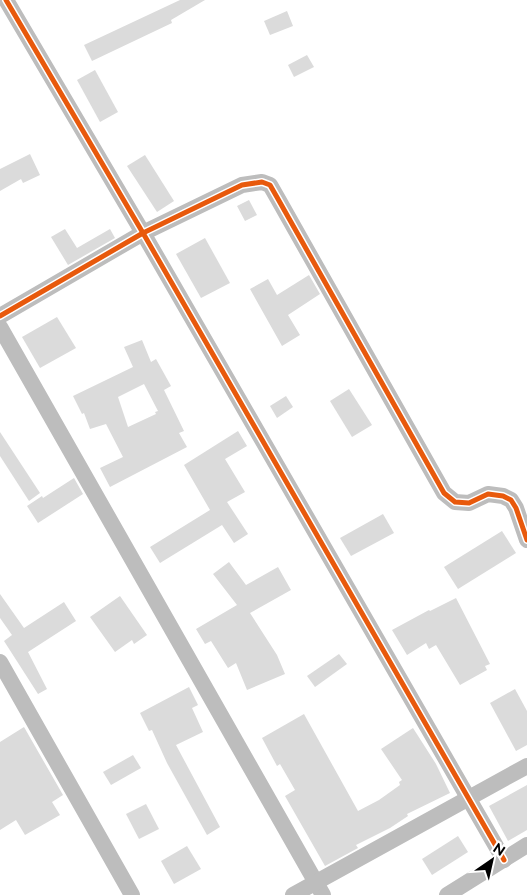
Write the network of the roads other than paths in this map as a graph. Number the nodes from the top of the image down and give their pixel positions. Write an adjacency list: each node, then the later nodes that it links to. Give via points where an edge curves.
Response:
1 (6, 0): 2 (street)
2 (143, 233): 3 (street); 5 (street, via 242,185 262,182 270,185 444,493 455,502 469,503 488,494 511,500); 8 (street)
3 (0, 316)
4 (0, 328): 11 (street)
5 (527, 540)
6 (0, 662): 12 (street)
7 (527, 766): 8 (street)
8 (468, 798): 10 (street); 11 (street)
9 (527, 845): 10 (street)
10 (504, 860): 14 (street)
11 (320, 888): 13 (street)
12 (132, 895)
13 (293, 895)
14 (447, 895)

